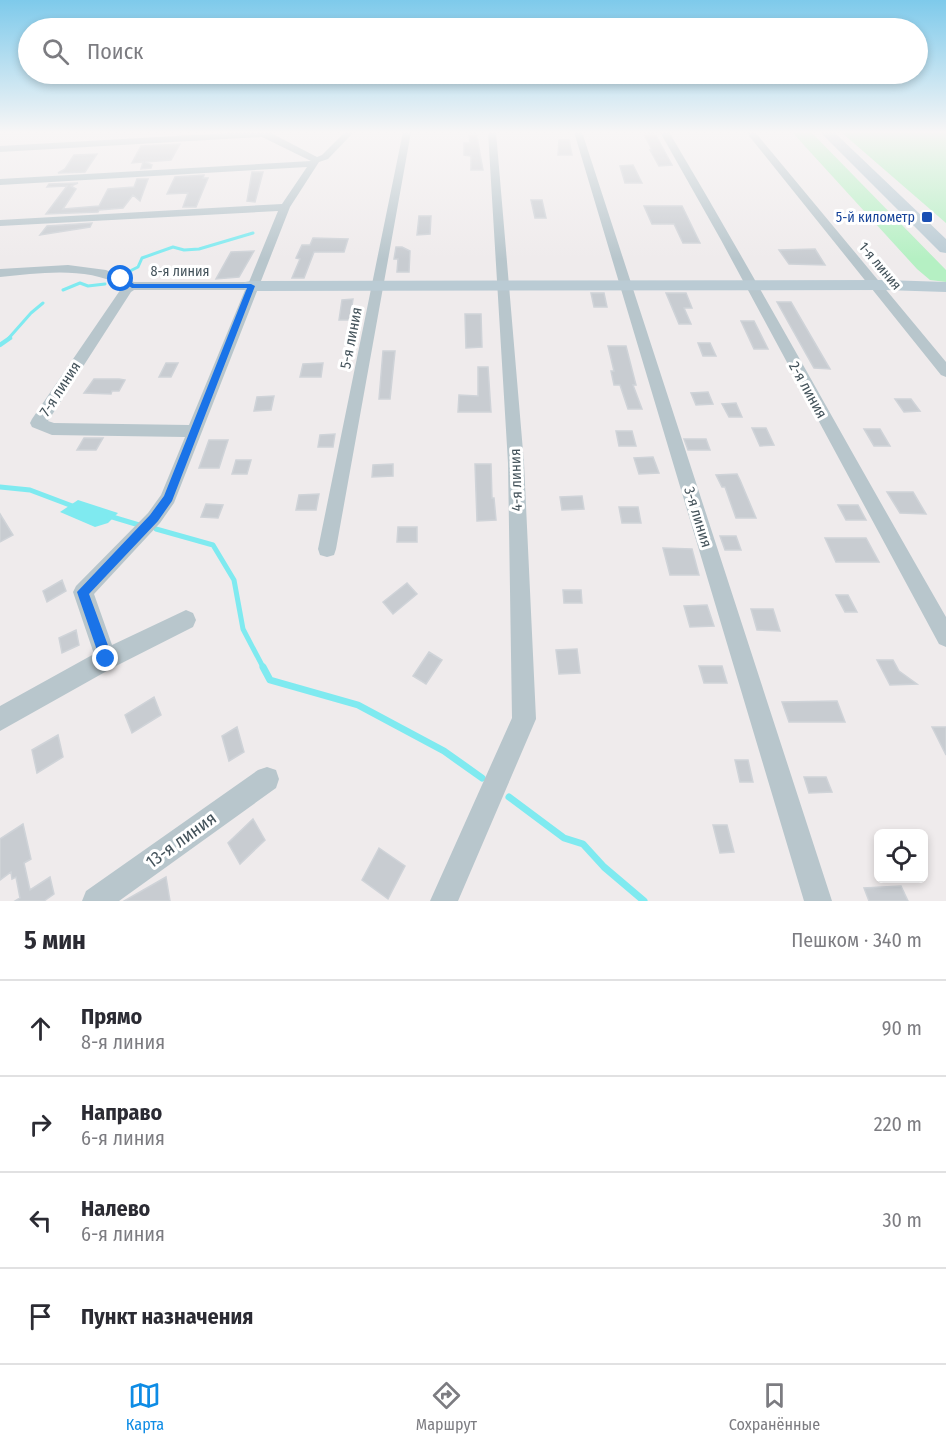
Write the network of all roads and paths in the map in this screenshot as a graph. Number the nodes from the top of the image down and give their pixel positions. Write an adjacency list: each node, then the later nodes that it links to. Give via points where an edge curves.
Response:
1 (132, 174): 9 (street)
2 (307, 174): 10 (street)
3 (399, 174): 17 (street, 5-я линия)
4 (495, 174): 21 (street, 4-я линия)
5 (591, 174): 18 (street, 3-я линия)
6 (688, 174): 19 (street, 2-я линия)
7 (784, 174): 16 (street, 1-я линия)
8 (869, 174): 12 (street)
9 (0, 182)
10 (285, 207): 11 (street); 15 (street)
11 (0, 223)
12 (946, 248)
13 (0, 273): 14 (street, 8-я линия, via 81,269 121,279)
14 (132, 286): 15 (street, 8-я линия); 23 (street, 7-я линия, via 126,289 38,423 52,429)
15 (251, 286): 17 (street); 23 (street)
16 (877, 286): 19 (street); 20 (street); 22 (street, 1-я линия)
17 (377, 287): 21 (street); 24 (street, 5-я линия)
18 (627, 287): 19 (street); 21 (street); 32 (street, 3-я линия)
19 (753, 287): 26 (street, 2-я линия)
20 (946, 287)
21 (504, 288): 31 (street, 4-я линия, via 516,463 524,719)
22 (946, 372)
23 (195, 431): 27 (street, via 168,498 154,518 83,592)
24 (327, 549)
25 (186, 620): 27 (street)
26 (946, 637)
27 (106, 659): 28 (street)
28 (0, 720)
29 (267, 779): 30 (street, 13-я линия)
30 (96, 901)
31 (444, 901)
32 (818, 901)

